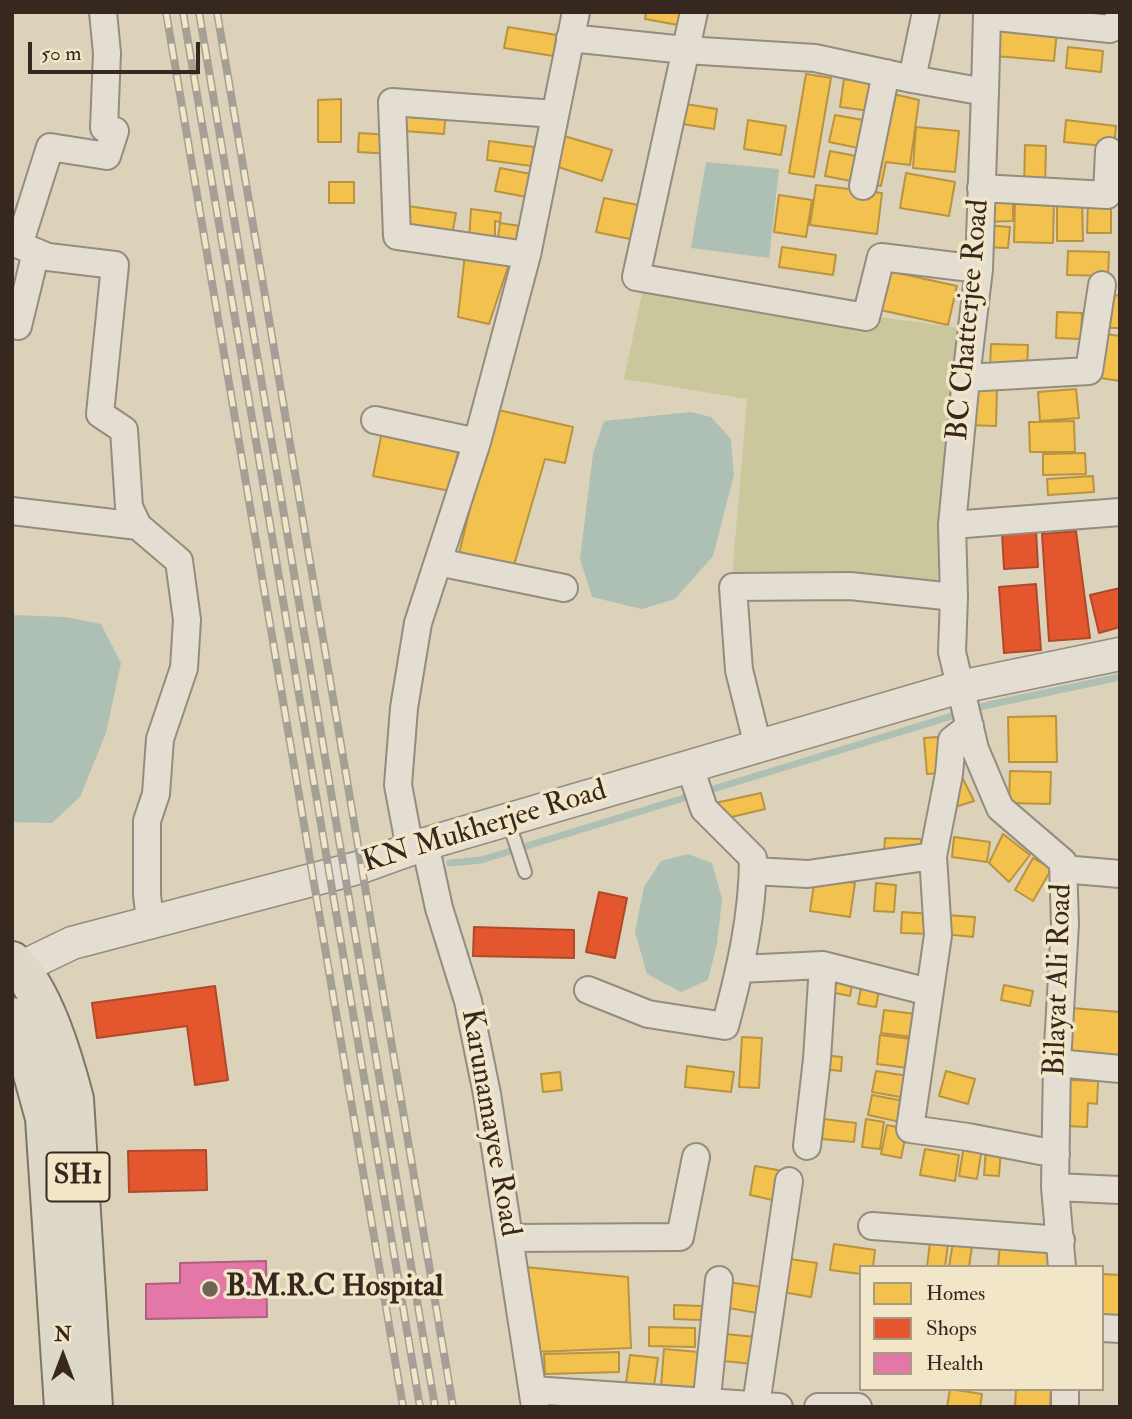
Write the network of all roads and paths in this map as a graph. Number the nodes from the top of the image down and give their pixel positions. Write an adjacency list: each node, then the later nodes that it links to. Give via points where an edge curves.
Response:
1 (103, 12): 15 (street, via 107,53 104,128 115,131 107,156 50,147)
2 (576, 12): 6 (street, Karunamayee Road)
3 (694, 12): 7 (street)
4 (926, 12): 9 (street)
5 (1120, 19): 10 (street, BC Chatterjee Road, via 1110,29 987,16)
6 (570, 38): 7 (street); 11 (street, Karunamayee Road)
7 (685, 50): 8 (street, via 816,58); 17 (street, via 636,276 866,317 881,257)
8 (886, 73): 9 (street); 13 (street)
9 (912, 79): 10 (street)
10 (985, 92): 14 (street, BC Chatterjee Road)
11 (555, 114): 16 (street, Karunamayee Road); 16 (street, via 392,103 397,236)
12 (1109, 151): 14 (street, via 1107,195)
13 (863, 186)
14 (981, 188): 17 (street, BC Chatterjee Road)
15 (22, 246): 19 (street, via 18,326); 26 (street, via 48,257 115,265 100,414 124,430 129,507)
16 (527, 255): 22 (street, Karunamayee Road)
17 (979, 268): 20 (street, BC Chatterjee Road)
18 (1102, 285): 20 (street, via 1089,371)
19 (12, 324)
20 (966, 378): 25 (street, BC Chatterjee Road)
21 (375, 420): 22 (street)
22 (477, 442): 27 (street, Karunamayee Road)
23 (12, 511): 26 (street)
24 (1120, 512): 25 (street)
25 (952, 525): 29 (street, BC Chatterjee Road)
26 (138, 526): 42 (street, via 179,561 187,620 184,668 160,739 156,794 147,821)
27 (438, 562): 28 (street); 36 (street, Karunamayee Road, via 418,623 398,785)
28 (564, 588)
29 (954, 597): 31 (street, BC Chatterjee Road, via 952,652); 33 (street, via 850,586 733,587 739,670)
30 (1120, 654): 31 (street, KN Mukherjee Road)
31 (960, 687): 32 (street, Bilayat Ali Road); 33 (street, KN Mukherjee Road)
32 (970, 726): 37 (street, via 952,740); 38 (street, Bilayat Ali Road, via 975,750 1000,808 1063,862)
33 (758, 746): 34 (street, KN Mukherjee Road)
34 (690, 767): 35 (street, KN Mukherjee Road); 39 (street, via 704,808 753,858)
35 (508, 820): 36 (street, KN Mukherjee Road); 40 (lane)
36 (418, 846): 42 (street, KN Mukherjee Road, via 361,867); 58 (street, Karunamayee Road, via 468,1001)
37 (933, 856): 39 (street, via 808,874); 47 (street, via 938,935)
38 (1063, 869): 41 (street); 49 (street, Bilayat Ali Road, via 1065,923)
39 (753, 871): 45 (street)
40 (525, 872)
41 (1120, 874)
42 (150, 920): 44 (street, KN Mukherjee Road, via 72,943)
43 (823, 965): 45 (street); 47 (street); 51 (street)
44 (15, 967): 66 (main road, SH1, via 38,998 74,1100)
45 (740, 969): 46 (street, via 725,1026 648,1014)
46 (588, 990)
47 (929, 992): 52 (street, via 911,1129)
48 (12, 1017): 65 (main road, SH1, via 45,1118)
49 (1057, 1063): 50 (street); 52 (street, Bilayat Ali Road)
50 (1120, 1069)
51 (807, 1146)
52 (1056, 1154): 55 (street, Bilayat Ali Road)
53 (696, 1157): 58 (street, via 680,1237)
54 (789, 1181): 64 (street)
55 (1055, 1187): 56 (street); 59 (street, Bilayat Ali Road)
56 (1120, 1191)
57 (872, 1226): 59 (street)
58 (509, 1238): 62 (street, Karunamayee Road)
59 (1061, 1240): 60 (street, Bilayat Ali Road)
60 (1062, 1265)
61 (719, 1280): 63 (street)
62 (534, 1399): 63 (street)
63 (706, 1404): 64 (street)
64 (767, 1406)
65 (64, 1407)
66 (93, 1407)
67 (818, 1407): 68 (street)
68 (858, 1407)

